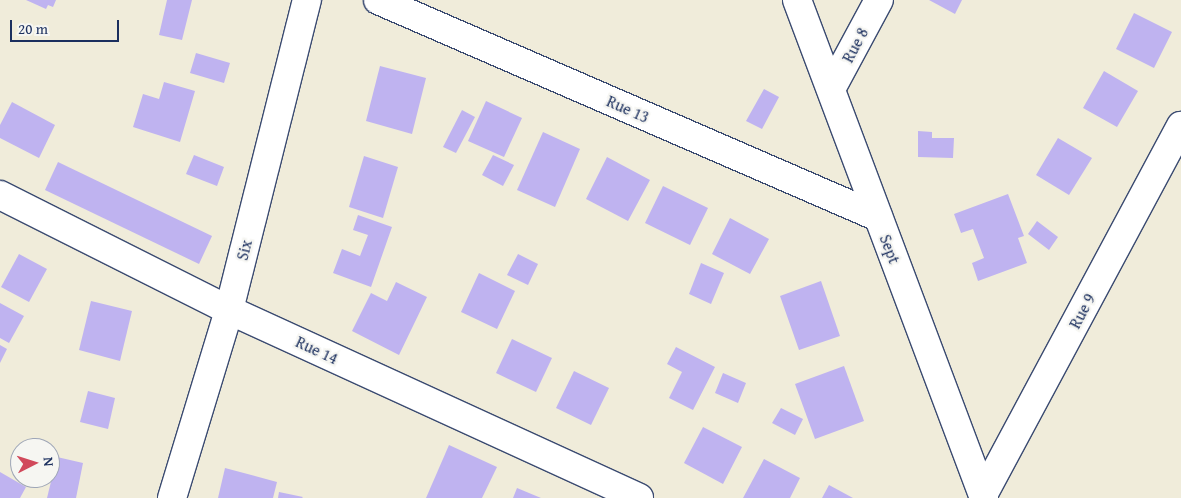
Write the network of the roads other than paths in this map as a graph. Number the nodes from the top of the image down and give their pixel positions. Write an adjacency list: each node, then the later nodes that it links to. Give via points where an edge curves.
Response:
1 (307, 0): 9 (street, Six)
2 (378, 0): 8 (street, Rue 13)
3 (797, 0): 5 (street, Sept)
4 (879, 0): 5 (street, Rue 8)
5 (831, 89): 8 (street, Sept)
6 (1181, 126): 10 (street, Rue 9)
7 (0, 195): 9 (street, Rue 14)
8 (878, 217): 10 (street, Sept)
9 (229, 310): 11 (street, Six); 12 (street, Rue 14)
10 (983, 496)
11 (172, 498)
12 (639, 498)

